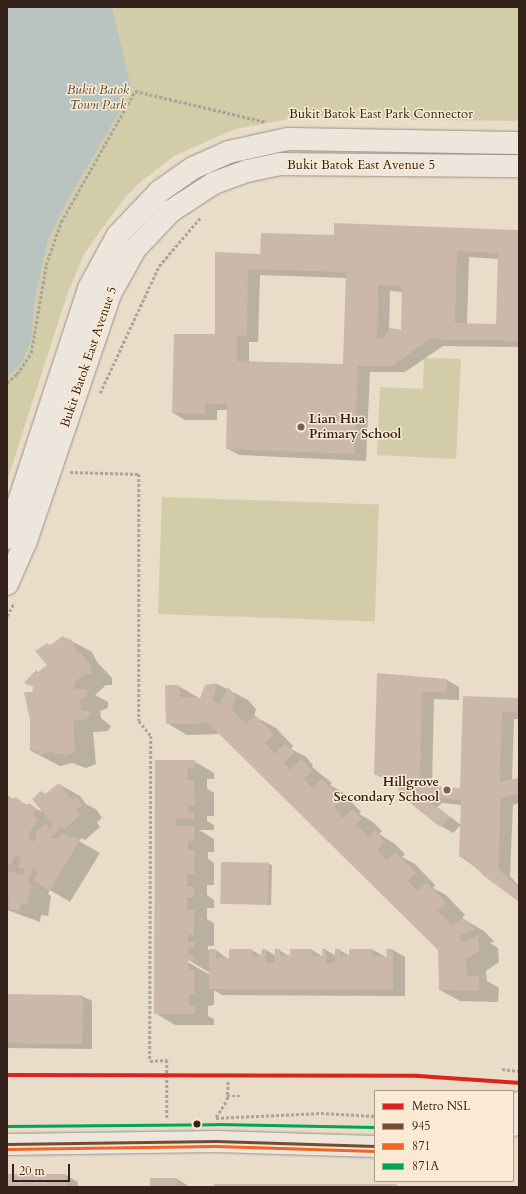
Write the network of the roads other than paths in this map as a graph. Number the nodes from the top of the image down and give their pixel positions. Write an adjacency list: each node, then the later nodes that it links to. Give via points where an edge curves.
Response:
1 (519, 143): 3 (street, Bukit Batok East Avenue 5, via 288,138 229,152 193,168 160,191 118,235 89,288)
2 (519, 166): 4 (street, Bukit Batok East Avenue 5, via 281,164 246,171 225,179 199,191 170,211 135,248 110,294 26,541)
3 (7, 538)
4 (13, 590)
5 (7, 1131): 6 (street, via 216,1129)
6 (374, 1132)
7 (7, 1144): 8 (street, via 216,1141)
8 (374, 1146)

